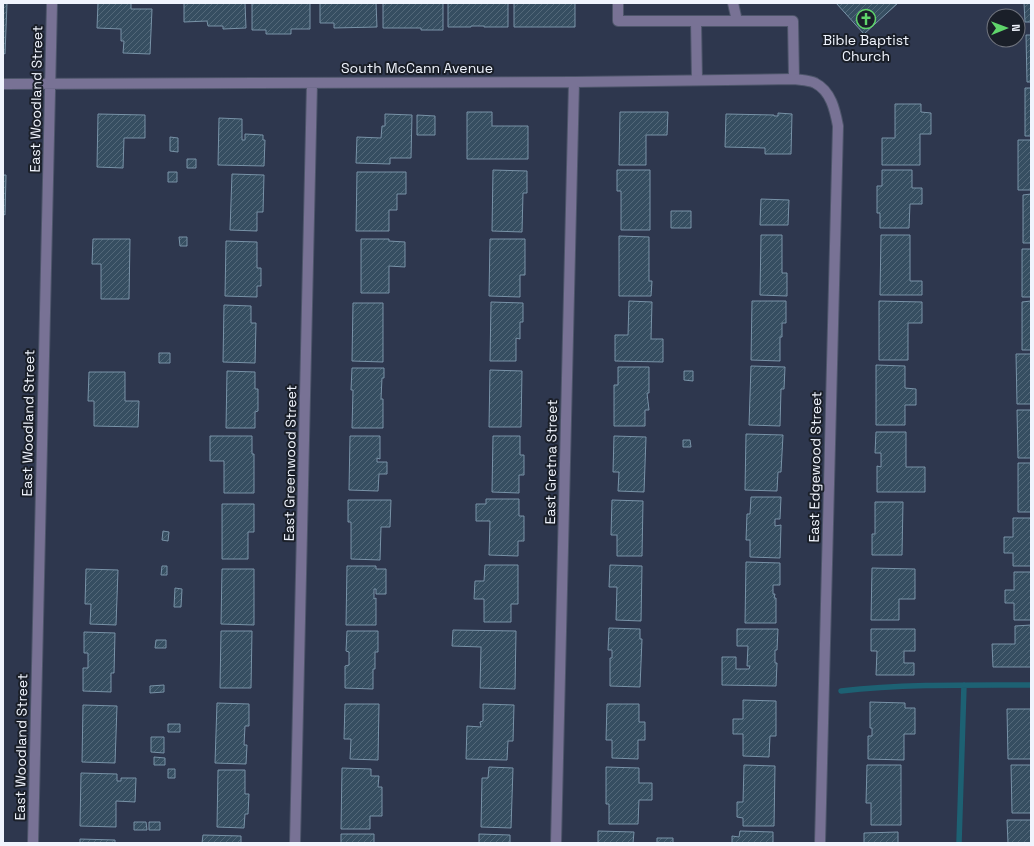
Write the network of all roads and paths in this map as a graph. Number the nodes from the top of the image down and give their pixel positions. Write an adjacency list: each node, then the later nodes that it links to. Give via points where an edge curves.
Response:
1 (52, 3): 9 (street, East Woodland Street)
2 (618, 3): 4 (street, via 618,21)
3 (733, 3): 5 (street)
4 (696, 21): 5 (street); 7 (street)
5 (737, 21): 6 (street, via 793,21)
6 (794, 79): 7 (street, South McCann Avenue); 12 (street, South McCann Avenue, via 815,83)
7 (697, 80): 8 (street, South McCann Avenue)
8 (574, 82): 10 (street, South McCann Avenue); 15 (street, East Gretna Street)
9 (50, 83): 10 (street, South McCann Avenue); 11 (street, South McCann Avenue); 13 (street, East Woodland Street)
10 (312, 83): 14 (street, East Greenwood Street)
11 (3, 84)
12 (827, 93): 16 (street, East Edgewood Street, via 835,108 838,126)
13 (33, 843)
14 (295, 843)
15 (556, 843)
16 (820, 843)

